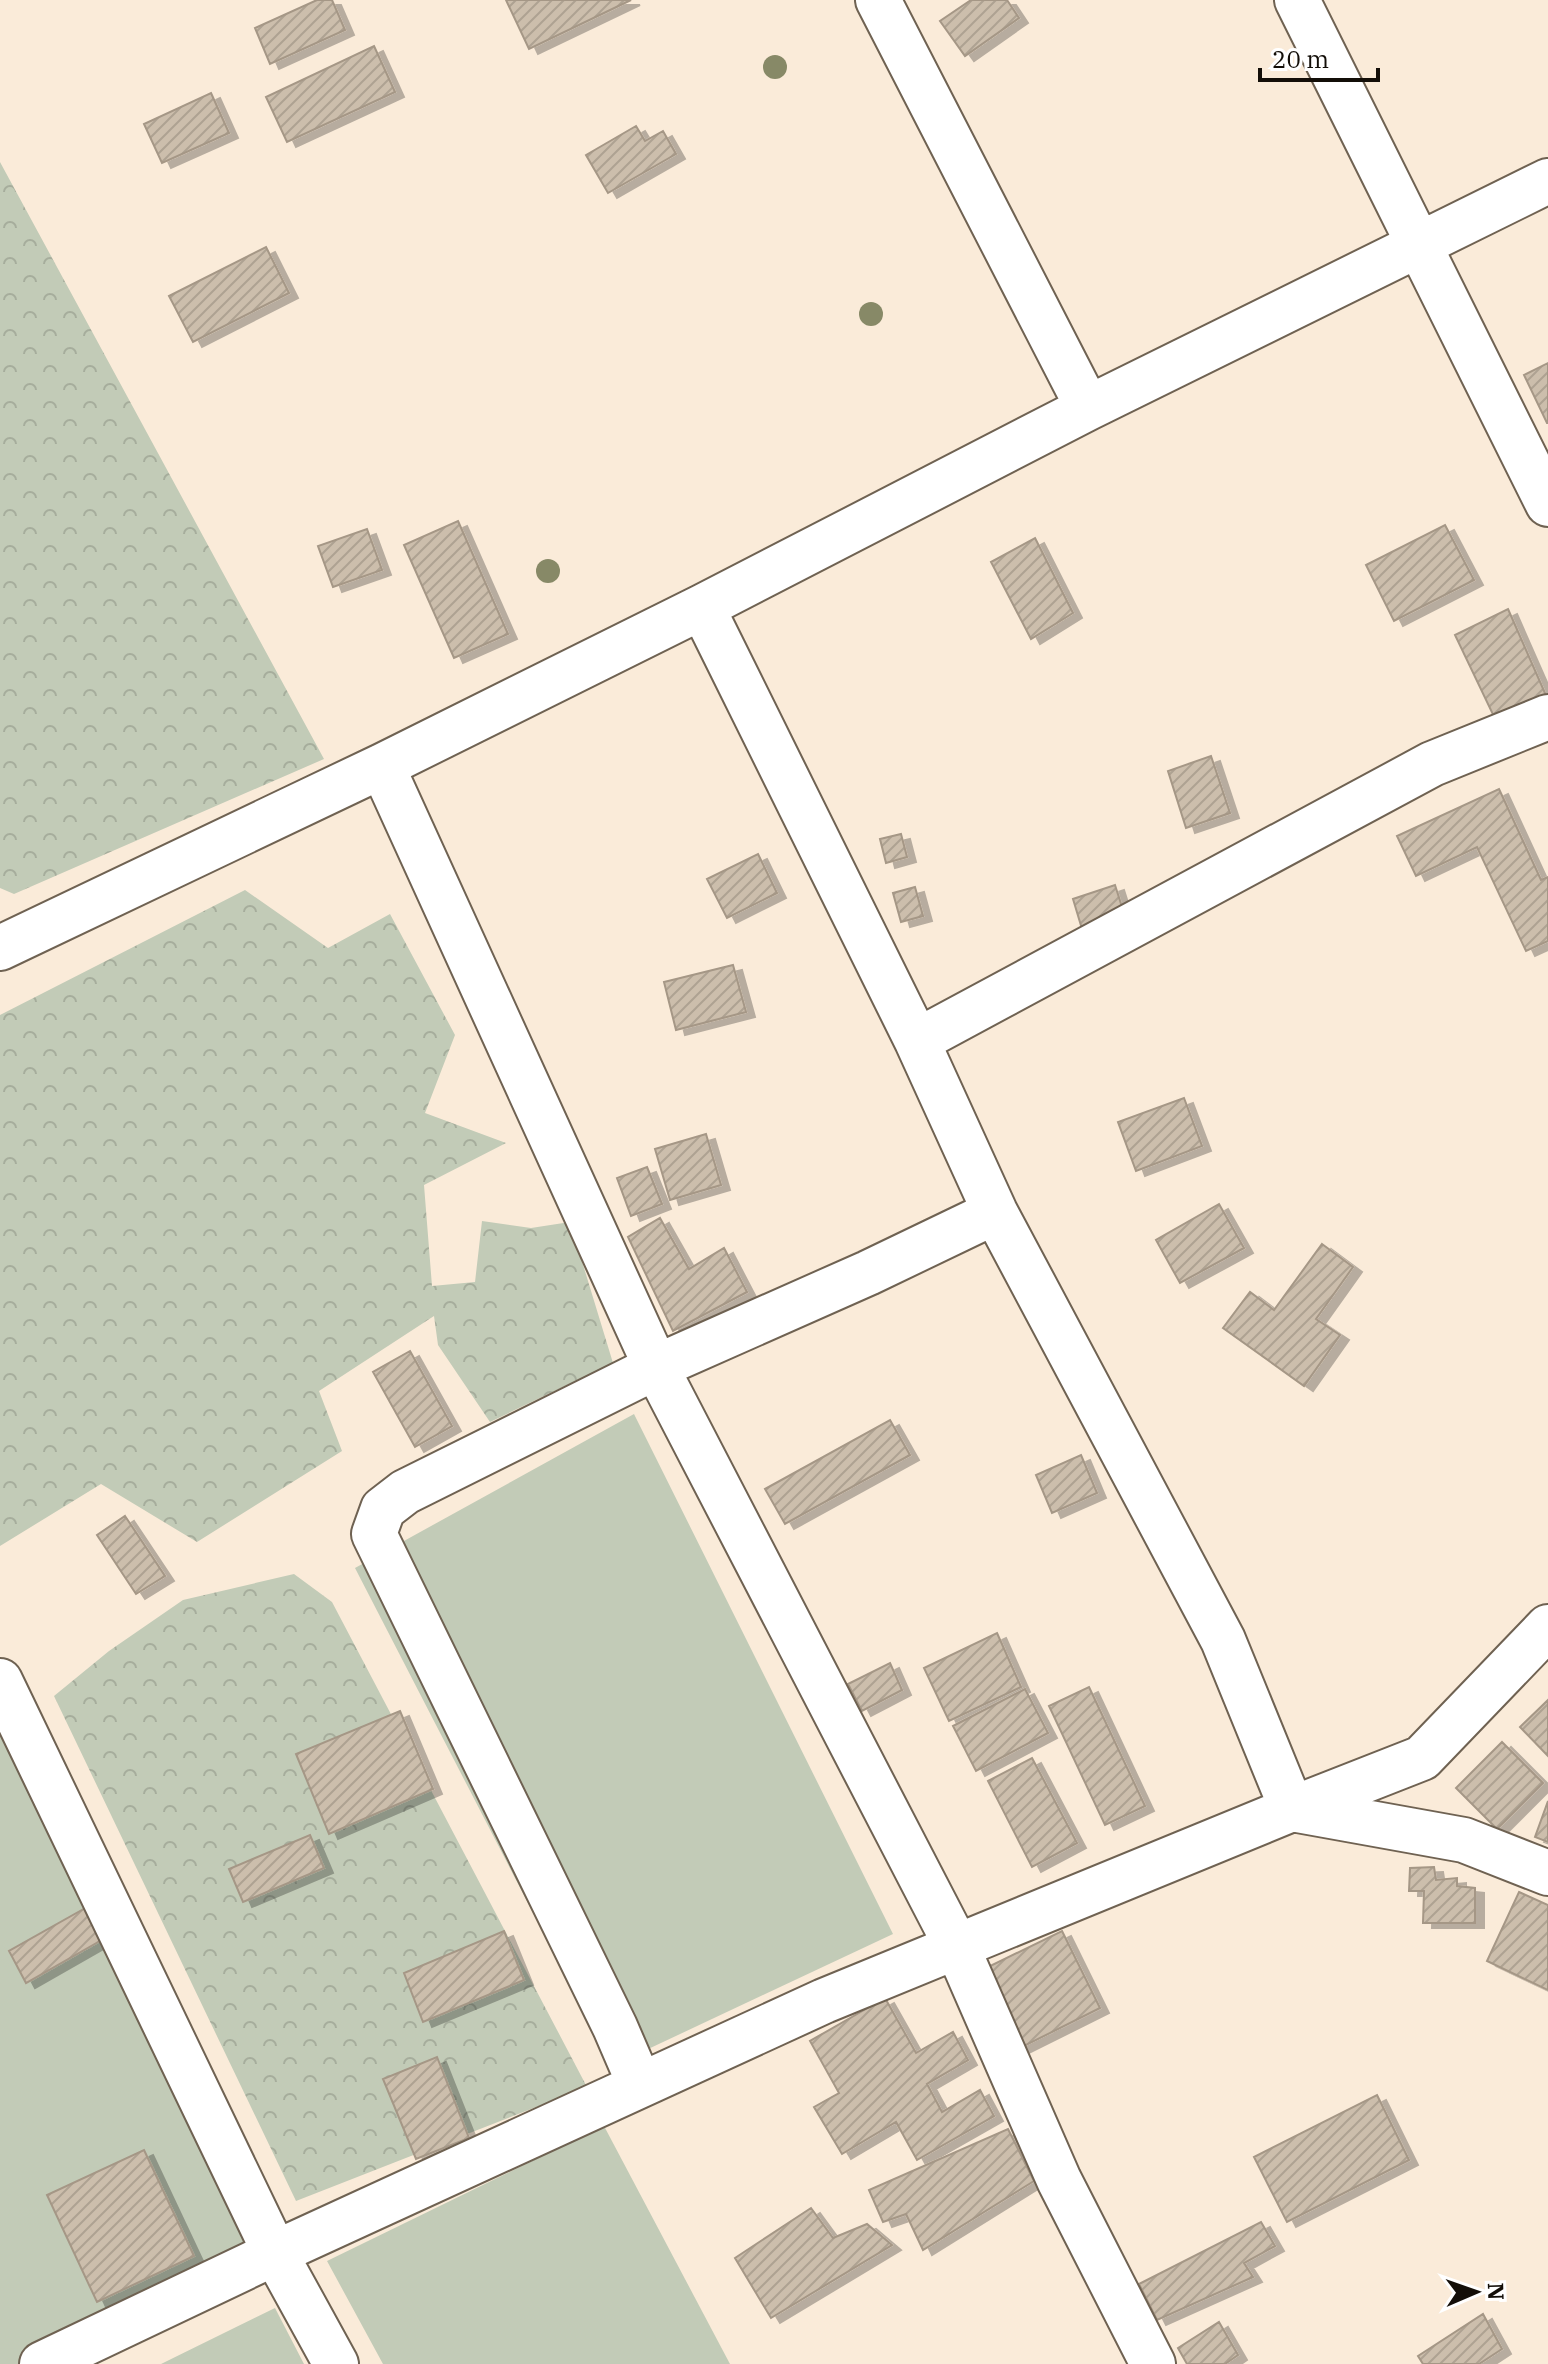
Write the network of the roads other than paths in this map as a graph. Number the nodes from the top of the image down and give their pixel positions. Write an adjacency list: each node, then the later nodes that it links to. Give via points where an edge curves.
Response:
1 (878, 0): 5 (street)
2 (1297, 0): 4 (street)
3 (1548, 181): 4 (street)
4 (1420, 244): 5 (street); 6 (street)
5 (1088, 408): 7 (street)
6 (1548, 504)
7 (702, 607): 9 (street); 11 (street)
8 (1548, 717): 11 (street, via 1432,764)
9 (382, 766): 10 (street); 13 (street)
10 (0, 948)
11 (917, 1041): 12 (street)
12 (995, 1212): 13 (street); 16 (street, via 1223,1640)
13 (656, 1367): 18 (street); 19 (street, via 405,1492 383,1509 374,1534)
14 (1548, 1627): 16 (street, via 1422,1758)
15 (0, 1681): 20 (street)
16 (1292, 1809): 17 (street, via 1464,1840); 18 (street)
17 (1548, 1873)
18 (957, 1947): 19 (street); 23 (street, via 1059,2180)
19 (640, 2085): 20 (street)
20 (275, 2253): 21 (street); 22 (street)
21 (42, 2364)
22 (336, 2364)
23 (1153, 2364)

